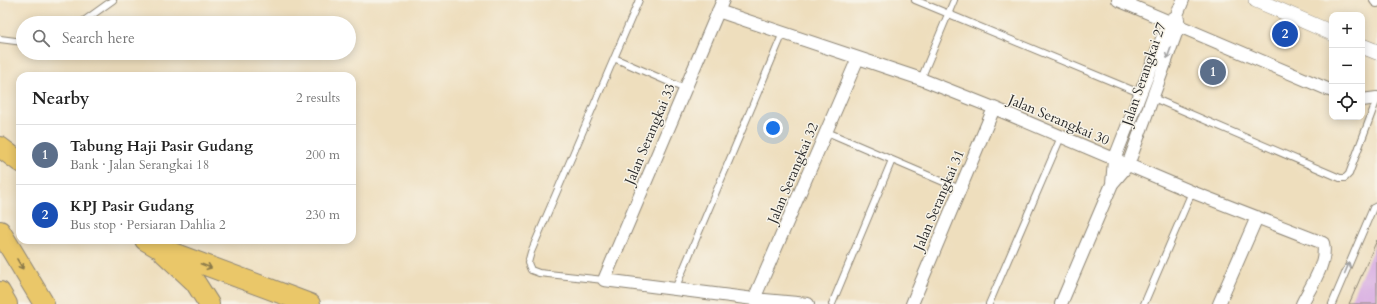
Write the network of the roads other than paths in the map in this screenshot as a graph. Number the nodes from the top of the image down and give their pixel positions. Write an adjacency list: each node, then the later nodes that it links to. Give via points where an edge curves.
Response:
1 (113, 0): 10 (lane)
2 (639, 0): 18 (lane)
3 (915, 0): 9 (lane)
4 (954, 0): 9 (lane)
5 (1118, 0): 11 (street)
6 (1183, 0): 11 (street, Jalan Serangkai 27)
7 (1256, 0): 13 (street)
8 (720, 5): 12 (street, Jalan Serangkai 30); 21 (street, Jalan Serangkai 33)
9 (948, 14): 20 (lane); 23 (lane)
10 (91, 16)
11 (1175, 20): 22 (street); 23 (street, Jalan Serangkai 27); 24 (street, Jalan Serangkai 27, one-way to 24)
12 (782, 32): 19 (street, Jalan Serangkai 30); 44 (lane)
13 (1329, 32)
14 (0, 39): 15 (lane)
15 (16, 41)
16 (1365, 47): 17 (street)
17 (1377, 52)
18 (614, 58): 21 (lane); 43 (lane, via 528,263 531,270 539,273)
19 (858, 58): 20 (street, Jalan Serangkai 30); 28 (street, Jalan Serangkai 32)
20 (921, 79): 27 (street, Jalan Serangkai 30)
21 (685, 89): 43 (street, Jalan Serangkai 33)
22 (1329, 90)
23 (1140, 93): 24 (lane); 33 (street, Jalan Serangkai 27)
24 (1152, 98): 25 (lane, via 1340,178 1345,178 1349,174); 34 (street, Jalan Serangkai 27)
25 (1377, 98): 26 (street)
26 (1365, 100)
27 (994, 108): 29 (street, Jalan Serangkai 30); 36 (street, Jalan Serangkai 31)
28 (827, 132): 32 (lane); 46 (street, Jalan Serangkai 32)
29 (1061, 137): 33 (street, Jalan Serangkai 30); 54 (lane)
30 (0, 147): 31 (highway)
31 (16, 159)
32 (892, 160): 36 (lane); 52 (lane)
33 (1114, 160): 34 (street, Jalan Serangkai 30); 35 (street, Jalan Serangkai 27)
34 (1128, 166): 35 (street, Jalan Serangkai 27); 37 (street, Jalan Serangkai 30)
35 (1112, 184): 55 (street, Jalan Serangkai 27)
36 (960, 189): 53 (street, Jalan Serangkai 31)
37 (1192, 192): 39 (street, Jalan Serangkai 30); 56 (lane)
38 (1377, 206): 59 (lane, one-way to 38, via 1373,208)
39 (1257, 217): 57 (street); 58 (street, Jalan Serangkai 30, via 1323,243 1325,251 1322,262)
40 (0, 231): 48 (highway, one-way to 48)
41 (152, 244): 49 (highway, via 195,282)
42 (154, 244): 50 (highway, one-way to 50)
43 (604, 280): 44 (street)
44 (675, 289): 46 (street)
45 (0, 292): 47 (highway)
46 (754, 299): 51 (street)
47 (7, 304)
48 (44, 304)
49 (209, 304)
50 (310, 304)
51 (808, 304)
52 (832, 304)
53 (912, 304)
54 (989, 304)
55 (1061, 304)
56 (1144, 304)
57 (1220, 304)
58 (1302, 304)
59 (1332, 304)

